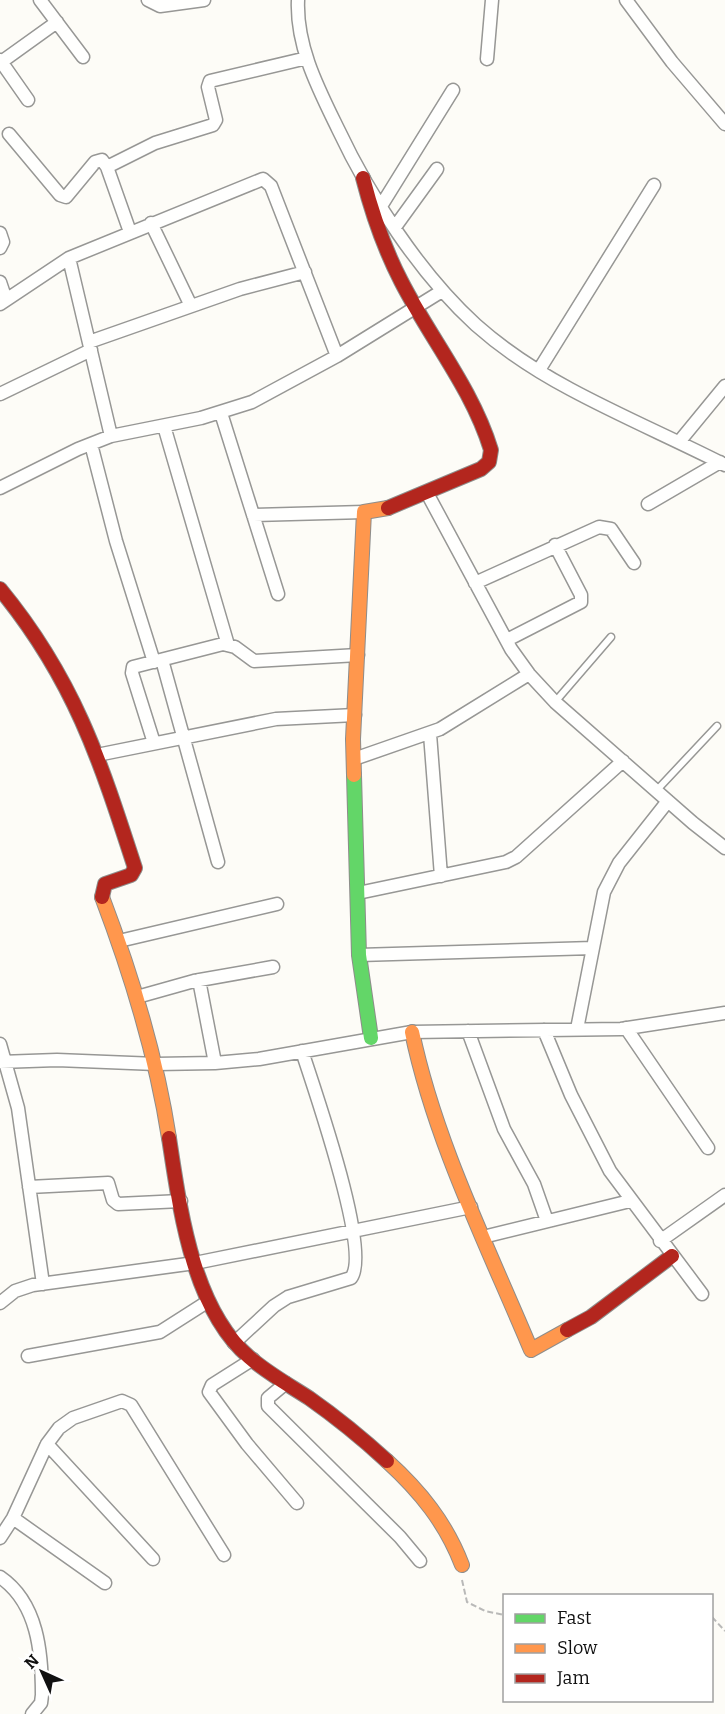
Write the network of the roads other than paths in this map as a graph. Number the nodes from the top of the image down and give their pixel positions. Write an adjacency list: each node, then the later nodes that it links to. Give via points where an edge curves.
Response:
1 (40, 0): 7 (street)
2 (148, 0): 3 (street, via 160,6)
3 (204, 0)
4 (298, 0): 9 (street, via 297,20)
5 (492, 0): 10 (street)
6 (626, 0): 14 (street)
7 (57, 22): 8 (street); 11 (street)
8 (83, 57)
9 (307, 58): 16 (street, via 210,81 216,120 213,125 155,143); 18 (street)
10 (487, 59)
11 (0, 62): 13 (street)
12 (453, 90): 20 (street)
13 (28, 100)
14 (725, 124)
15 (9, 134): 16 (street, via 62,197 69,195 95,162 102,160)
16 (107, 166): 23 (street)
17 (437, 169): 22 (street)
18 (363, 177): 20 (street); 32 (street, via 385,248)
19 (654, 185): 35 (street)
20 (381, 206): 22 (street)
21 (151, 223): 23 (street); 27 (street, via 263,179 271,186); 31 (street)
22 (395, 227): 29 (street)
23 (130, 232): 26 (street)
24 (0, 233): 25 (street)
25 (0, 248)
26 (69, 258): 30 (street); 33 (street)
27 (305, 272): 31 (street); 34 (street)
28 (0, 282): 30 (street)
29 (442, 291): 32 (street); 35 (street, via 477,326)
30 (3, 302)
31 (191, 306): 33 (street)
32 (417, 306): 34 (street); 45 (street, via 459,378 491,450 489,462 482,469)
33 (90, 346): 37 (street); 40 (street)
34 (337, 356): 38 (street, via 252,402)
35 (539, 370): 41 (street)
36 (725, 386): 41 (street)
37 (0, 394)
38 (221, 413): 39 (street); 48 (street)
39 (164, 426): 40 (street); 56 (street)
40 (111, 436): 42 (street)
41 (679, 442): 43 (street)
42 (91, 444): 44 (street); 58 (street, via 116,542)
43 (723, 464): 46 (street)
44 (0, 488)
45 (427, 493): 47 (street); 51 (street)
46 (648, 504)
47 (364, 512): 48 (street); 57 (street)
48 (253, 515): 53 (street)
49 (555, 546): 50 (street, via 591,529 605,527 615,534); 51 (street); 55 (street, via 580,602)
50 (634, 563)
51 (475, 582): 55 (street)
52 (0, 589): 66 (street, via 75,702)
53 (278, 594)
54 (611, 637): 60 (lane)
55 (507, 640): 59 (street)
56 (228, 645): 57 (street, via 254,661); 58 (street)
57 (357, 656): 61 (street)
58 (158, 661): 64 (street); 65 (street, via 133,667 132,673)
59 (529, 674): 60 (street); 63 (street)
60 (555, 702): 68 (street)
61 (355, 715): 64 (street, via 276,719); 67 (street)
62 (717, 726): 69 (lane)
63 (430, 734): 67 (street); 73 (street)
64 (185, 736): 65 (street); 72 (street)
65 (154, 743): 66 (street)
66 (97, 754): 76 (street, via 135,868 131,875 105,884 101,890)
67 (354, 759): 74 (street)
68 (623, 761): 69 (street); 73 (street, via 516,857 497,865)
69 (656, 791): 70 (street)
70 (668, 801): 71 (street); 77 (street, via 611,877 604,892)
71 (725, 848)
72 (218, 862)
73 (441, 876): 74 (street)
74 (358, 893): 78 (street)
75 (277, 904): 76 (street)
76 (119, 941): 81 (street)
77 (593, 948): 78 (street); 84 (street)
78 (359, 955): 88 (street)
79 (273, 967): 80 (street)
80 (199, 980): 81 (street); 92 (street)
81 (137, 997): 93 (street)
82 (725, 1012): 83 (street)
83 (626, 1028): 84 (street); 94 (street)
84 (577, 1029): 85 (street)
85 (544, 1030): 86 (street); 98 (street, via 585,1124)
86 (468, 1031): 87 (street); 100 (street, via 504,1129 534,1184)
87 (412, 1032): 88 (street); 99 (street, via 420,1071)
88 (371, 1038): 90 (street)
89 (0, 1044): 91 (street)
90 (302, 1051): 92 (street); 101 (street, via 332,1143)
91 (2, 1062): 93 (street); 95 (street, via 18,1108)
92 (215, 1063): 93 (street)
93 (156, 1064): 97 (street)
94 (708, 1148)
95 (29, 1187): 97 (street, via 105,1183 110,1185 113,1200 118,1204); 106 (street)
96 (725, 1195): 103 (street)
97 (181, 1201): 105 (street)
98 (630, 1201): 100 (street); 103 (street)
99 (471, 1207): 101 (street); 102 (street)
100 (547, 1221): 102 (street)
101 (352, 1231): 105 (street); 110 (street, via 355,1269 351,1278 273,1305)
102 (483, 1237): 104 (street, via 531,1350 591,1317)
103 (660, 1241): 104 (street)
104 (672, 1256): 107 (street)
105 (195, 1263): 106 (street); 108 (street)
106 (43, 1284): 109 (street, via 15,1291)
107 (702, 1294)
108 (207, 1302): 110 (street); 111 (street, via 160,1332)
109 (0, 1303)
110 (234, 1343): 112 (street)
111 (28, 1356)
112 (253, 1359): 113 (street); 115 (street, via 212,1385 209,1392)
113 (286, 1383): 120 (street, via 268,1398 268,1406); 121 (street, via 334,1416 406,1479 443,1528)
114 (47, 1443): 116 (street); 118 (street, via 73,1418 127,1401); 119 (street)
115 (297, 1503)
116 (13, 1518): 117 (street); 123 (street)
117 (0, 1538)
118 (224, 1555)
119 (153, 1559)
120 (420, 1561)
121 (462, 1566)
122 (0, 1577): 124 (street, via 19,1594 34,1622 42,1695)
123 (105, 1582)
124 (32, 1714)

